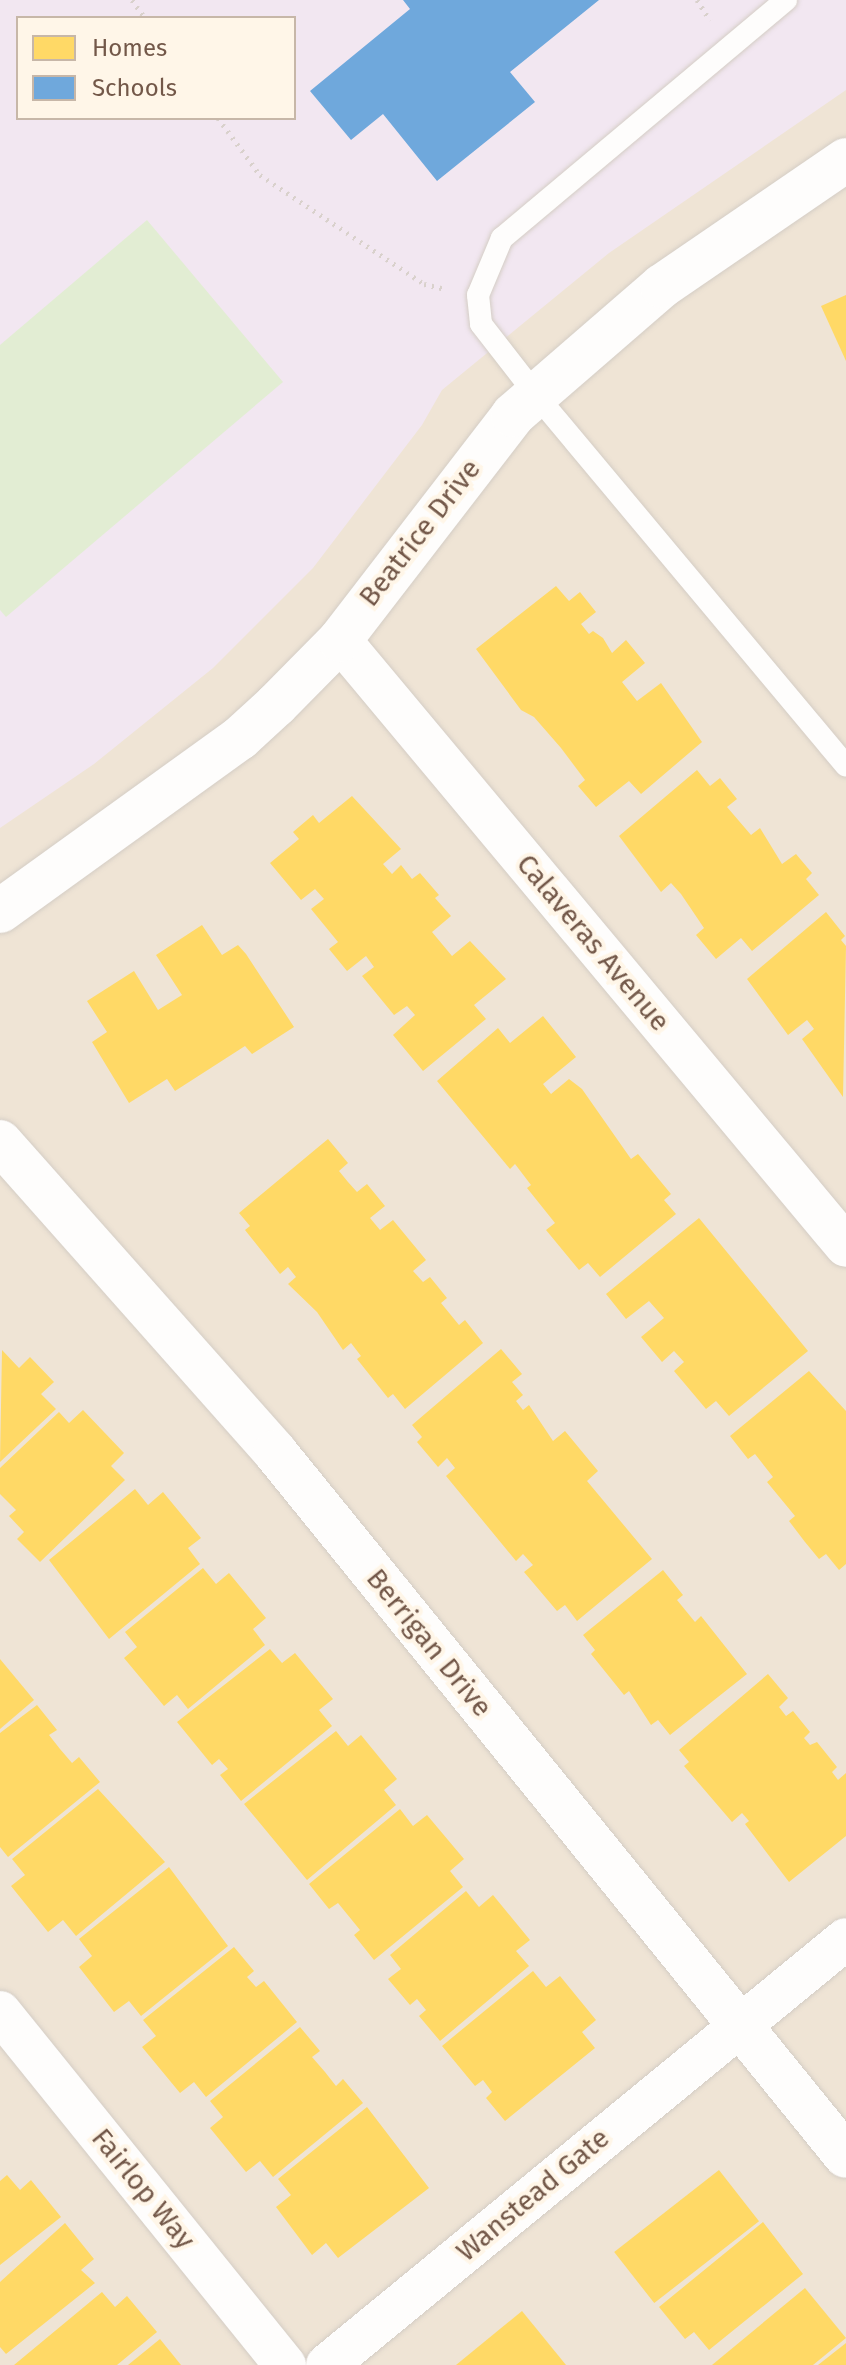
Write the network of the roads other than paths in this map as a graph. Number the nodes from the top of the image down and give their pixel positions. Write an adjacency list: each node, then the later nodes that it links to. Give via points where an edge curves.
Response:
1 (786, 0): 3 (lane, via 502,238 478,295 481,324)
2 (846, 160): 3 (street, Beatrice Drive, via 662,286)
3 (536, 395): 4 (street, Beatrice Drive, via 459,481); 5 (lane)
4 (340, 640): 6 (street, Beatrice Drive, via 240,738); 8 (street, Calaveras Avenue)
5 (846, 766)
6 (0, 911)
7 (0, 1142): 11 (street, Berrigan Drive, via 275,1452)
8 (846, 1246)
9 (846, 1939): 11 (street, Wanstead Gate)
10 (0, 2012): 13 (street, Fairlop Way)
11 (737, 2024): 12 (street, Berrigan Drive); 14 (street, Wanstead Gate)
12 (846, 2156)
13 (285, 2365)
14 (327, 2365)

